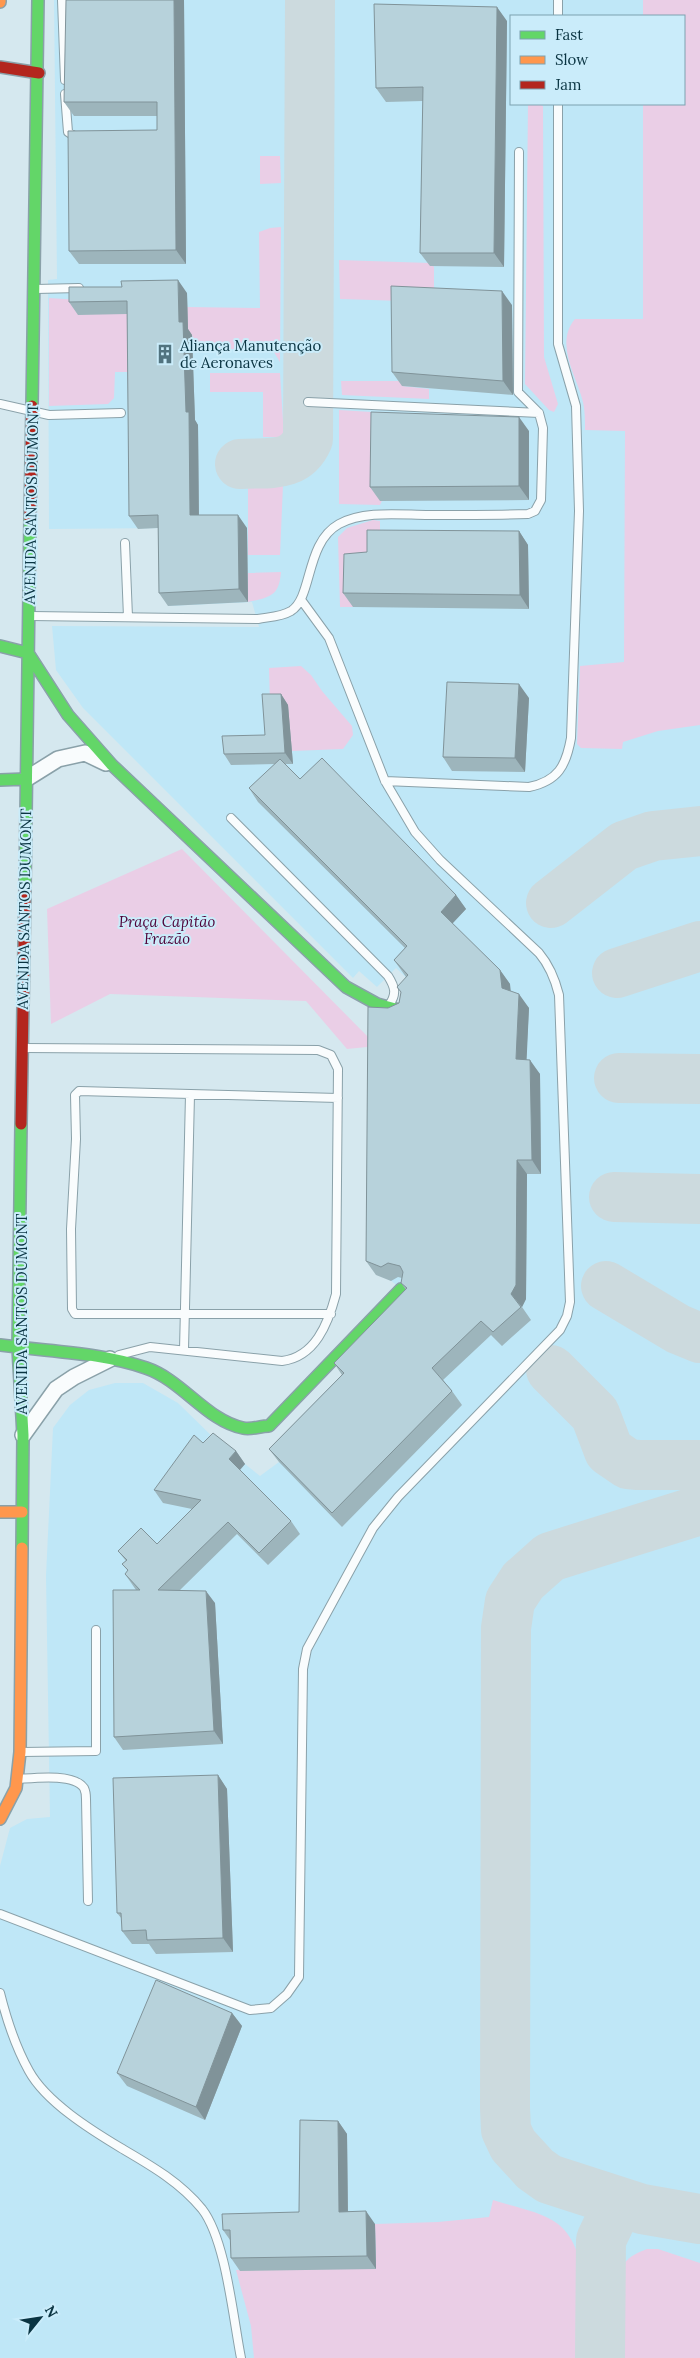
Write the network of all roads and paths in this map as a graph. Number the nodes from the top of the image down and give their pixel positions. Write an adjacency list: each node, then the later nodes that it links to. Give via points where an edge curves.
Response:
1 (38, 0): 6 (main road, AVENIDA SANTOS DUMONT)
2 (62, 0): 8 (lane, via 66,127 72,136)
3 (558, 0): 4 (lane)
4 (558, 15)
5 (0, 68): 6 (main road)
6 (39, 73): 11 (main road, AVENIDA SANTOS DUMONT)
7 (558, 105): 26 (lane, via 558,344 576,406 579,511 567,760 542,784 529,787)
8 (81, 136)
9 (519, 152): 16 (lane, via 518,392)
10 (89, 288): 11 (lane)
11 (34, 289): 14 (main road, AVENIDA SANTOS DUMONT)
12 (308, 402): 16 (lane)
13 (0, 404): 14 (lane)
14 (31, 412): 15 (lane, via 49,415); 19 (main road, AVENIDA SANTOS DUMONT)
15 (121, 413)
16 (538, 413): 18 (lane, via 543,442 541,500 536,511 528,514 371,515 339,524 320,545 310,565)
17 (124, 543): 20 (lane)
18 (302, 601): 20 (lane, via 290,611 258,619); 26 (lane, via 329,638)
19 (29, 616): 20 (lane); 22 (main road, AVENIDA SANTOS DUMONT)
20 (128, 617)
21 (0, 646): 22 (main road)
22 (28, 653): 23 (main road, via 68,715); 24 (main road, AVENIDA SANTOS DUMONT)
23 (112, 765): 24 (street, via 85,753 58,759); 28 (main road, via 346,987)
24 (26, 779): 25 (main road); 30 (main road, AVENIDA SANTOS DUMONT)
25 (0, 780)
26 (385, 781): 48 (lane, via 416,832 440,860 549,964 555,980 559,1005 570,1302 567,1316 560,1330 372,1528 307,1649 303,1669 299,1977 287,1994 271,2008 250,2010)
27 (231, 818): 28 (lane, via 388,976 394,985 395,997)
28 (387, 1009): 29 (main road)
29 (399, 1010)
30 (22, 1048): 32 (lane, via 318,1050 331,1055 338,1069); 37 (main road, AVENIDA SANTOS DUMONT)
31 (190, 1094): 32 (lane); 34 (lane); 34 (lane, via 76,1092 71,1229 72,1309 75,1314)
32 (338, 1098): 35 (lane, via 336,1294)
33 (400, 1289): 39 (main road, via 269,1426 244,1428 230,1423 168,1377 149,1368)
34 (184, 1313): 35 (lane); 38 (lane)
35 (331, 1314): 38 (lane, via 315,1343 294,1360 268,1361)
36 (0, 1345): 37 (main road)
37 (18, 1348): 39 (main road); 40 (main road, AVENIDA SANTOS DUMONT)
38 (184, 1350): 39 (lane, via 150,1346)
39 (110, 1359): 40 (street, via 56,1389)
40 (23, 1434): 42 (main road, AVENIDA SANTOS DUMONT)
41 (0, 1512): 42 (main road)
42 (22, 1512): 44 (main road, AVENIDA SANTOS DUMONT, via 15,1723)
43 (96, 1630): 44 (lane, via 96,1751)
44 (20, 1752): 45 (main road, AVENIDA SANTOS DUMONT)
45 (17, 1779): 46 (main road, AVENIDA SANTOS DUMONT); 47 (lane, via 50,1777 74,1781 84,1788)
46 (2, 1817)
47 (88, 1901)
48 (0, 1914)
49 (0, 1993): 50 (lane, via 11,2034 30,2073 54,2101 107,2140 166,2174 202,2210 218,2242)
50 (240, 2358)

